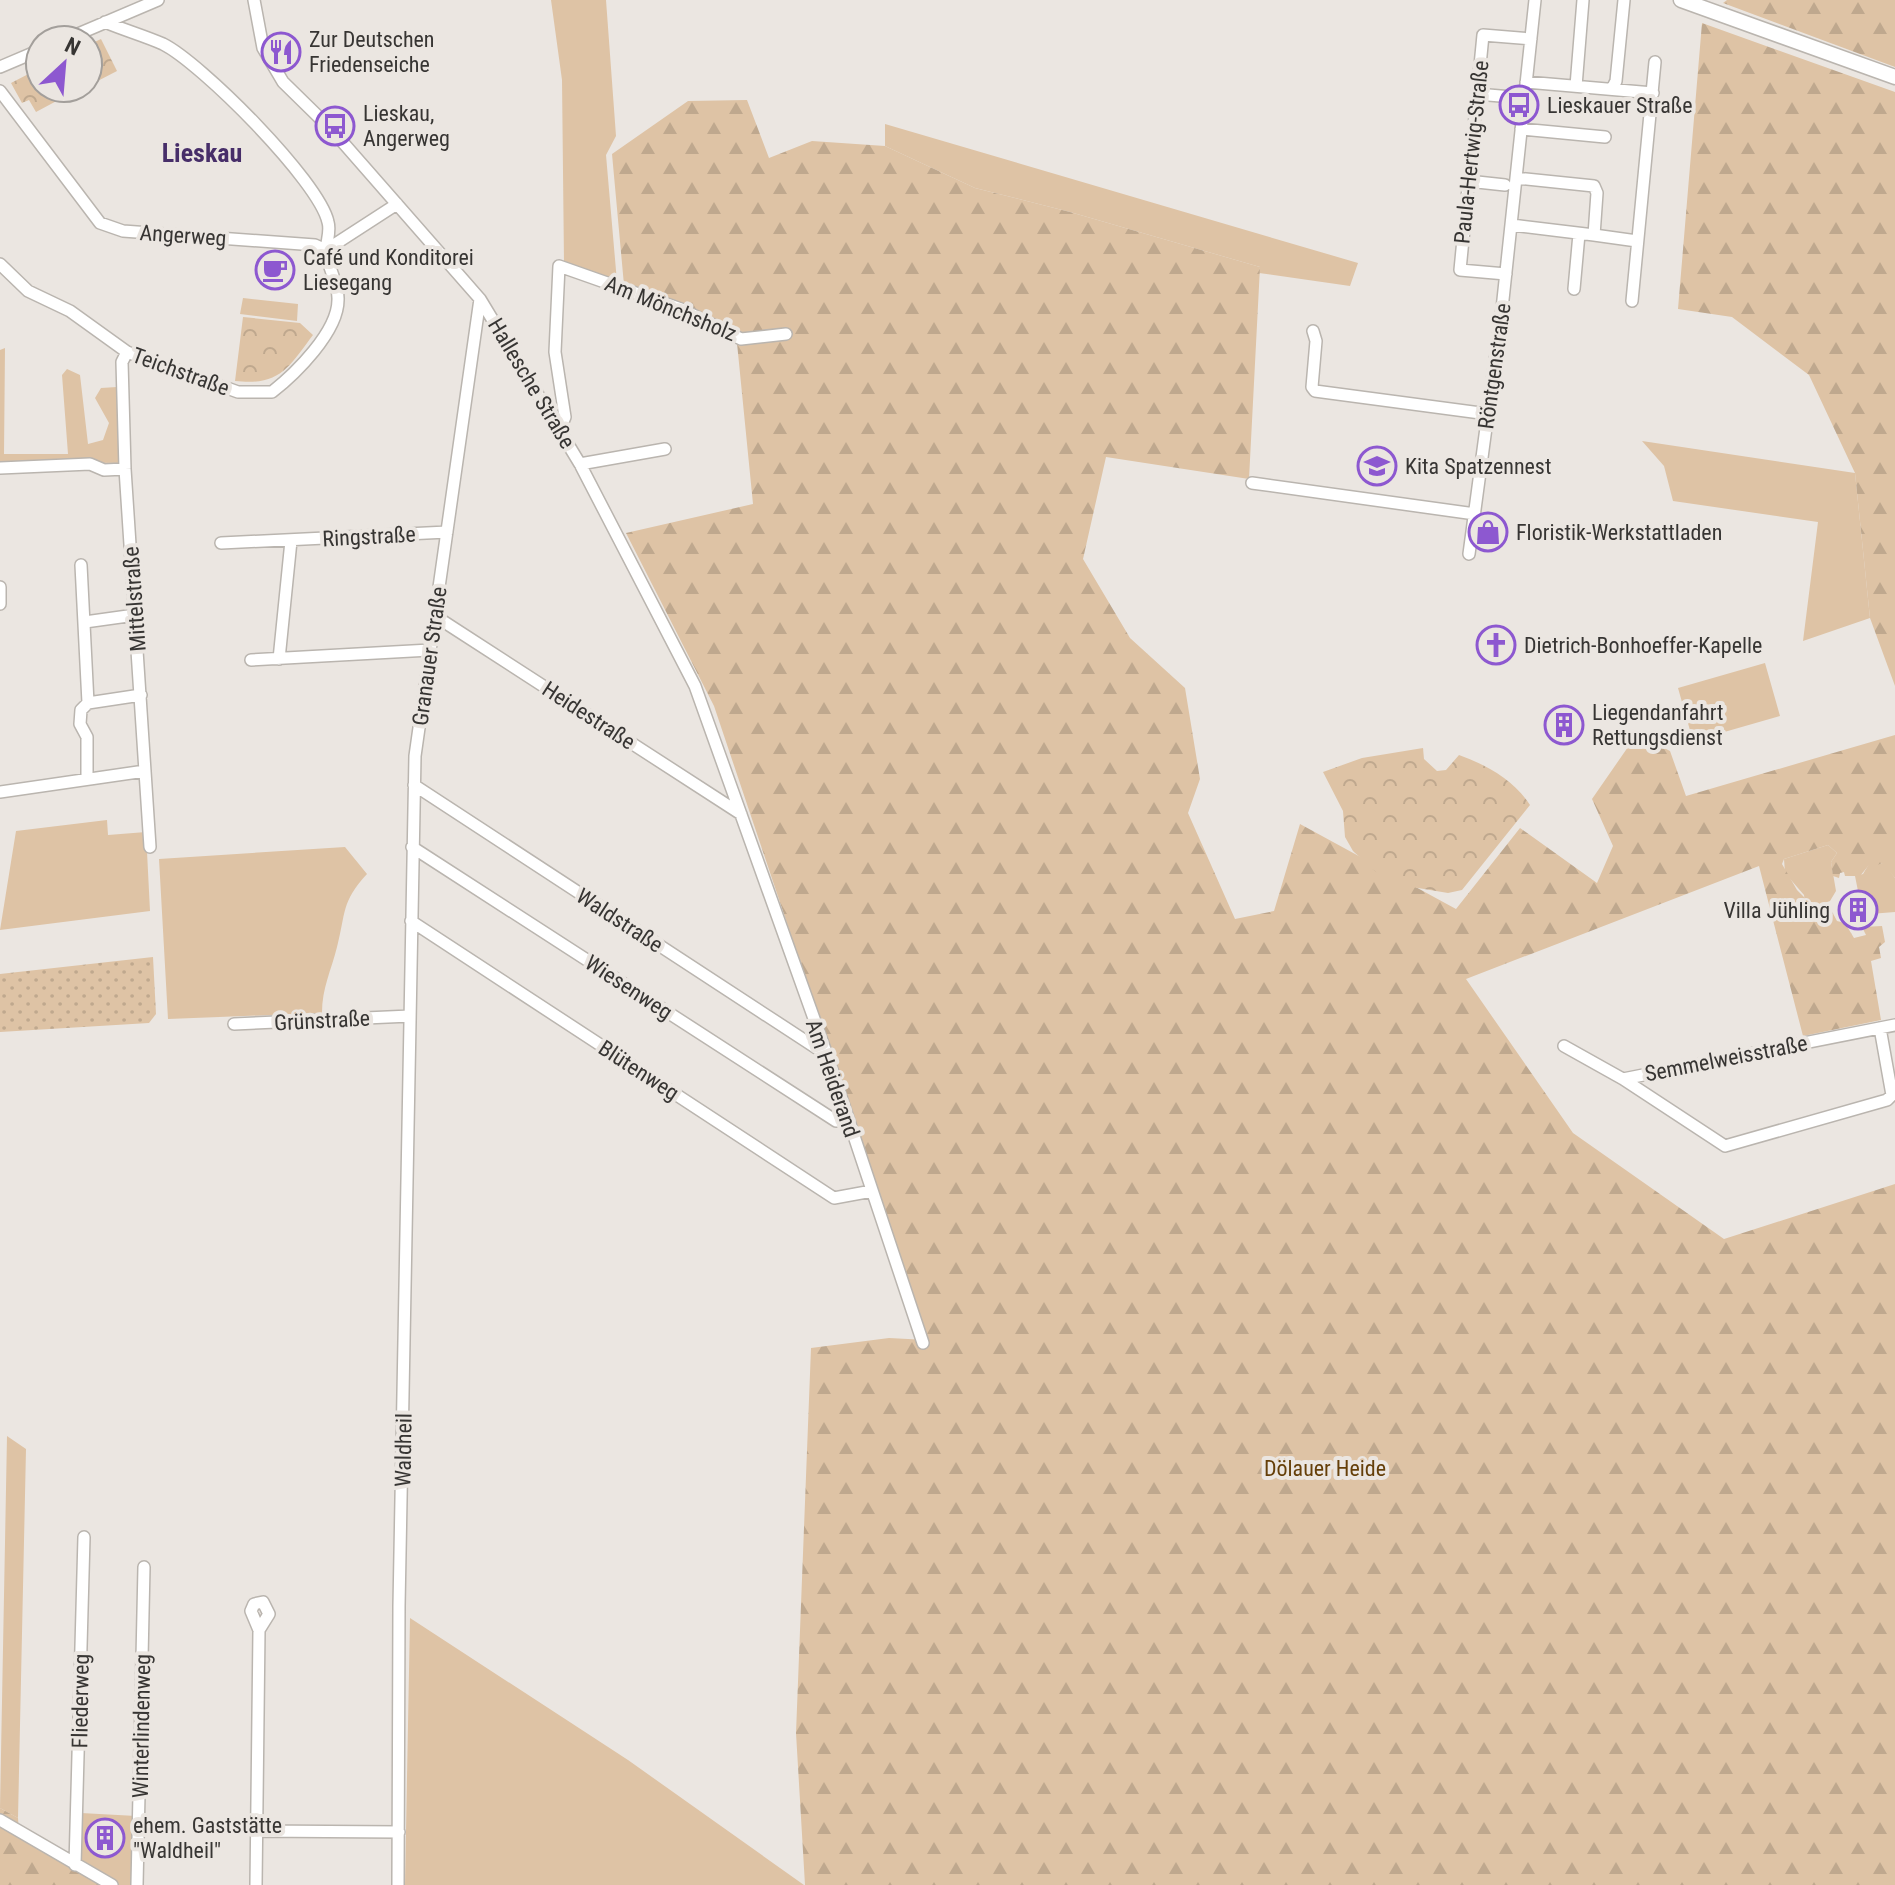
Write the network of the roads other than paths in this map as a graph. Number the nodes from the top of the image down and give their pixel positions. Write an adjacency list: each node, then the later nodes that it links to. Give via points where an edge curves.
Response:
1 (122, 0): 8 (street)
2 (158, 0): 8 (street)
3 (254, 0): 28 (street, Hallesche Straße, via 263,48 273,68)
4 (1535, 0): 11 (street, Röntgenstraße)
5 (1583, 0): 17 (street)
6 (1624, 0): 18 (street)
7 (1681, 0): 15 (street)
8 (122, 14): 9 (street)
9 (105, 22): 10 (street); 33 (street, Teichstraße, via 164,45 274,145 317,195 329,222)
10 (100, 24)
11 (1531, 39): 16 (street, Röntgenstraße); 21 (street, Paula-Hertwig-Straße, via 1483,35)
12 (24, 57): 14 (street)
13 (1655, 62): 20 (street)
14 (0, 67)
15 (1895, 77)
16 (1526, 82): 17 (street); 23 (street, Röntgenstraße)
17 (1576, 86): 18 (street)
18 (1612, 89): 20 (street)
19 (0, 91): 33 (street, Angerweg, via 100,223 123,231)
20 (1653, 93): 32 (street)
21 (1477, 94): 22 (street); 26 (street, Paula-Hertwig-Straße)
22 (1512, 97)
23 (1521, 129): 24 (street); 25 (street, Röntgenstraße)
24 (1605, 137)
25 (1516, 178): 29 (street, Röntgenstraße); 31 (street, via 1594,186)
26 (1468, 181): 27 (street); 35 (street, Paula-Hertwig-Straße, via 1460,270)
27 (1505, 185)
28 (397, 204): 33 (street); 37 (street, Hallesche Straße)
29 (1512, 225): 30 (street); 35 (street, Röntgenstraße)
30 (1579, 234): 31 (street); 36 (street)
31 (1594, 235): 32 (street)
32 (1637, 241): 38 (street)
33 (326, 250): 41 (street, Teichstraße, via 339,300 331,323 307,359 272,392 238,392)
34 (0, 264): 41 (street, Teichstraße, via 28,291 70,311)
35 (1506, 274): 42 (street, Röntgenstraße)
36 (1574, 289)
37 (480, 299): 43 (street, Hallesche Straße); 50 (street, Granauer Straße)
38 (1632, 301)
39 (1313, 331): 42 (street, via 1315,391)
40 (786, 334): 43 (street, Am Mönchsholz, via 741,339 681,309 559,266 555,352 565,417)
41 (127, 352): 47 (street, Mittelstraße, via 122,362)
42 (1488, 414): 49 (street, Röntgenstraße)
43 (560, 429): 45 (street, Hallesche Straße)
44 (665, 449): 45 (street)
45 (580, 464): 69 (street, Hallesche Straße, via 695,686)
46 (0, 468): 47 (street, via 90,464)
47 (125, 469): 57 (street, Mittelstraße)
48 (1252, 483): 49 (street)
49 (1475, 514): 53 (street, Röntgenstraße)
50 (447, 532): 51 (street, Ringstraße); 58 (street, Granauer Straße)
51 (291, 541): 52 (street, Ringstraße); 61 (street, Ringstraße)
52 (221, 543)
53 (1469, 554)
54 (81, 565): 59 (street)
55 (0, 587): 56 (street)
56 (0, 604)
57 (135, 615): 59 (street); 63 (street, Mittelstraße)
58 (435, 616): 60 (street, Granauer Straße); 69 (street, Heidestraße)
59 (85, 622): 64 (street)
60 (430, 650): 61 (street); 67 (street, Granauer Straße)
61 (279, 659): 62 (street)
62 (251, 660)
63 (141, 695): 64 (street); 65 (street, Mittelstraße)
64 (88, 703): 66 (street, via 81,710 80,724 87,737)
65 (145, 771): 66 (street); 70 (street, Mittelstraße)
66 (87, 778): 68 (street)
67 (414, 785): 71 (street, Granauer Straße); 78 (street, Waldstraße)
68 (0, 792)
69 (742, 815): 78 (street, Am Heiderand)
70 (150, 847)
71 (412, 847): 72 (street, Granauer Straße); 80 (street, Wiesenweg, via 836,1121)
72 (411, 921): 73 (street, Granauer Straße); 81 (street, Blütenweg, via 834,1198)
73 (410, 1016): 74 (street, Grünstraße); 88 (street, Waldheil)
74 (234, 1024)
75 (1895, 1025): 76 (street, Semmelweisstraße)
76 (1880, 1028): 79 (street, Semmelweisstraße); 79 (street, via 1891,1079 1887,1100 1725,1146)
77 (1564, 1046): 79 (street, Semmelweisstraße)
78 (827, 1055): 80 (street, Am Heiderand)
79 (1623, 1079)
80 (848, 1120): 81 (street, Am Heiderand)
81 (872, 1191): 82 (street, Am Heiderand)
82 (923, 1343)
83 (84, 1537): 89 (street, Fliederweg)
84 (144, 1567): 91 (street, Winterlindenweg)
85 (259, 1630): 87 (street)
86 (0, 1820): 89 (street)
87 (256, 1831): 88 (street); 92 (street)
88 (399, 1832): 93 (street, Waldheil)
89 (75, 1865): 90 (street)
90 (112, 1885)
91 (137, 1885)
92 (256, 1885)
93 (398, 1885)

